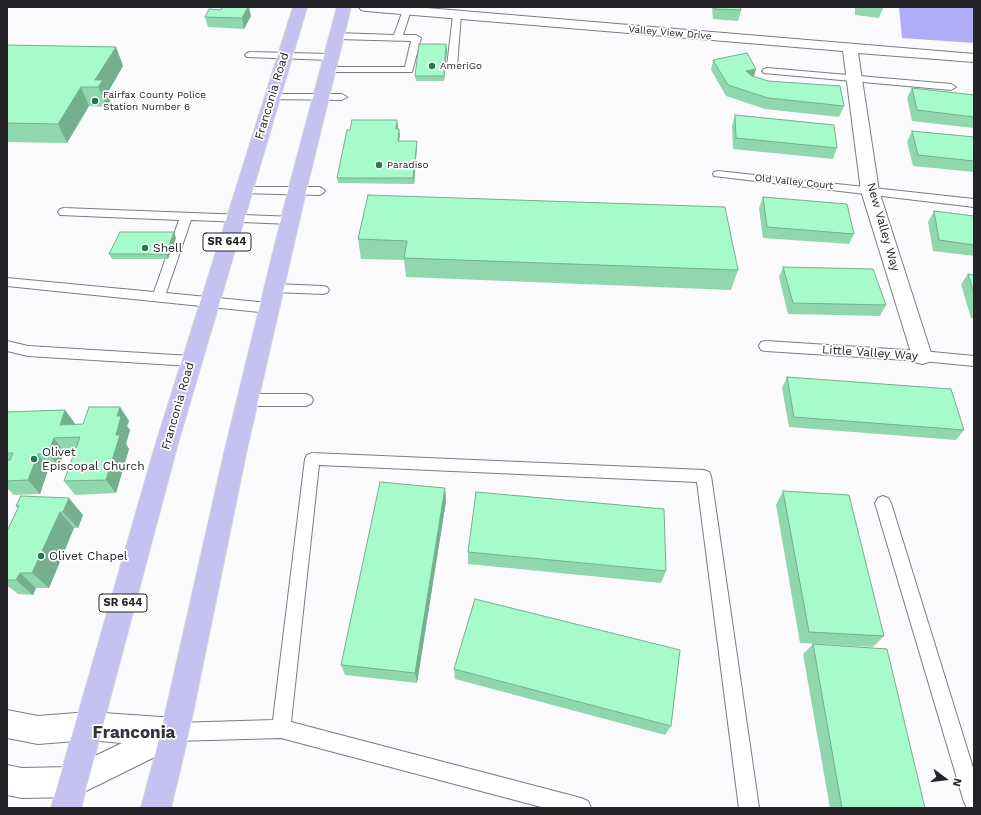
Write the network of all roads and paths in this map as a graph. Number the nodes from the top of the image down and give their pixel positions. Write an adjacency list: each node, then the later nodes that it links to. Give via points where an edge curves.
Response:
1 (300, 7): 11 (main road, Franconia Road / SR 644)
2 (344, 7): 7 (main road)
3 (366, 7): 4 (street, Valley View Drive)
4 (407, 10): 5 (street, Valley View Drive); 8 (lane)
5 (431, 10): 6 (street, Valley View Drive)
6 (456, 15): 9 (street, Valley View Drive); 14 (lane)
7 (336, 36): 8 (lane); 13 (main road)
8 (398, 38): 13 (lane, via 416,38 409,70)
9 (850, 48): 12 (street, Valley View Drive); 16 (street, New Valley Way)
10 (250, 55): 11 (lane)
11 (285, 56): 13 (lane); 18 (main road, Franconia Road / SR 644)
12 (974, 58)
13 (329, 64): 19 (main road)
14 (452, 66)
15 (767, 71): 16 (lane)
16 (854, 79): 17 (lane); 25 (street, New Valley Way)
17 (951, 87)
18 (272, 97): 19 (lane); 22 (main road, Franconia Road / SR 644)
19 (321, 97): 20 (lane); 23 (main road)
20 (342, 97)
21 (718, 174): 25 (lane, Old Valley Court)
22 (243, 191): 23 (lane); 29 (main road, Franconia Road / SR 644)
23 (297, 191): 24 (lane); 30 (main road)
24 (319, 191)
25 (870, 191): 26 (lane, Old Valley Court); 39 (street, New Valley Way)
26 (974, 202)
27 (64, 212): 28 (lane)
28 (186, 216): 29 (lane); 34 (lane)
29 (234, 218): 30 (lane); 35 (main road, Franconia Road / SR 644)
30 (291, 220): 32 (main road)
31 (7, 282): 34 (lane)
32 (274, 288): 33 (lane); 36 (main road)
33 (323, 290)
34 (159, 297): 35 (lane)
35 (209, 302): 36 (lane); 40 (main road, Franconia Road / SR 644)
36 (269, 308): 42 (main road)
37 (7, 346): 40 (lane, via 28,351)
38 (766, 346): 39 (lane, Little Valley Way)
39 (922, 356): 41 (lane, Little Valley Way)
40 (191, 361): 46 (main road, Franconia Road / SR 644)
41 (974, 362)
42 (248, 400): 43 (lane); 48 (main road)
43 (306, 400)
44 (883, 503): 51 (lane)
45 (7, 724): 46 (street, via 38,730)
46 (89, 726): 48 (street); 50 (main road, Franconia Road / SR 644)
47 (281, 728): 48 (lane); 53 (lane); 54 (lane, via 312,459 704,476)
48 (175, 732): 50 (street); 52 (main road)
49 (7, 780): 50 (street)
50 (70, 795)
51 (974, 802)
52 (156, 808)
53 (581, 808)
54 (749, 808)

